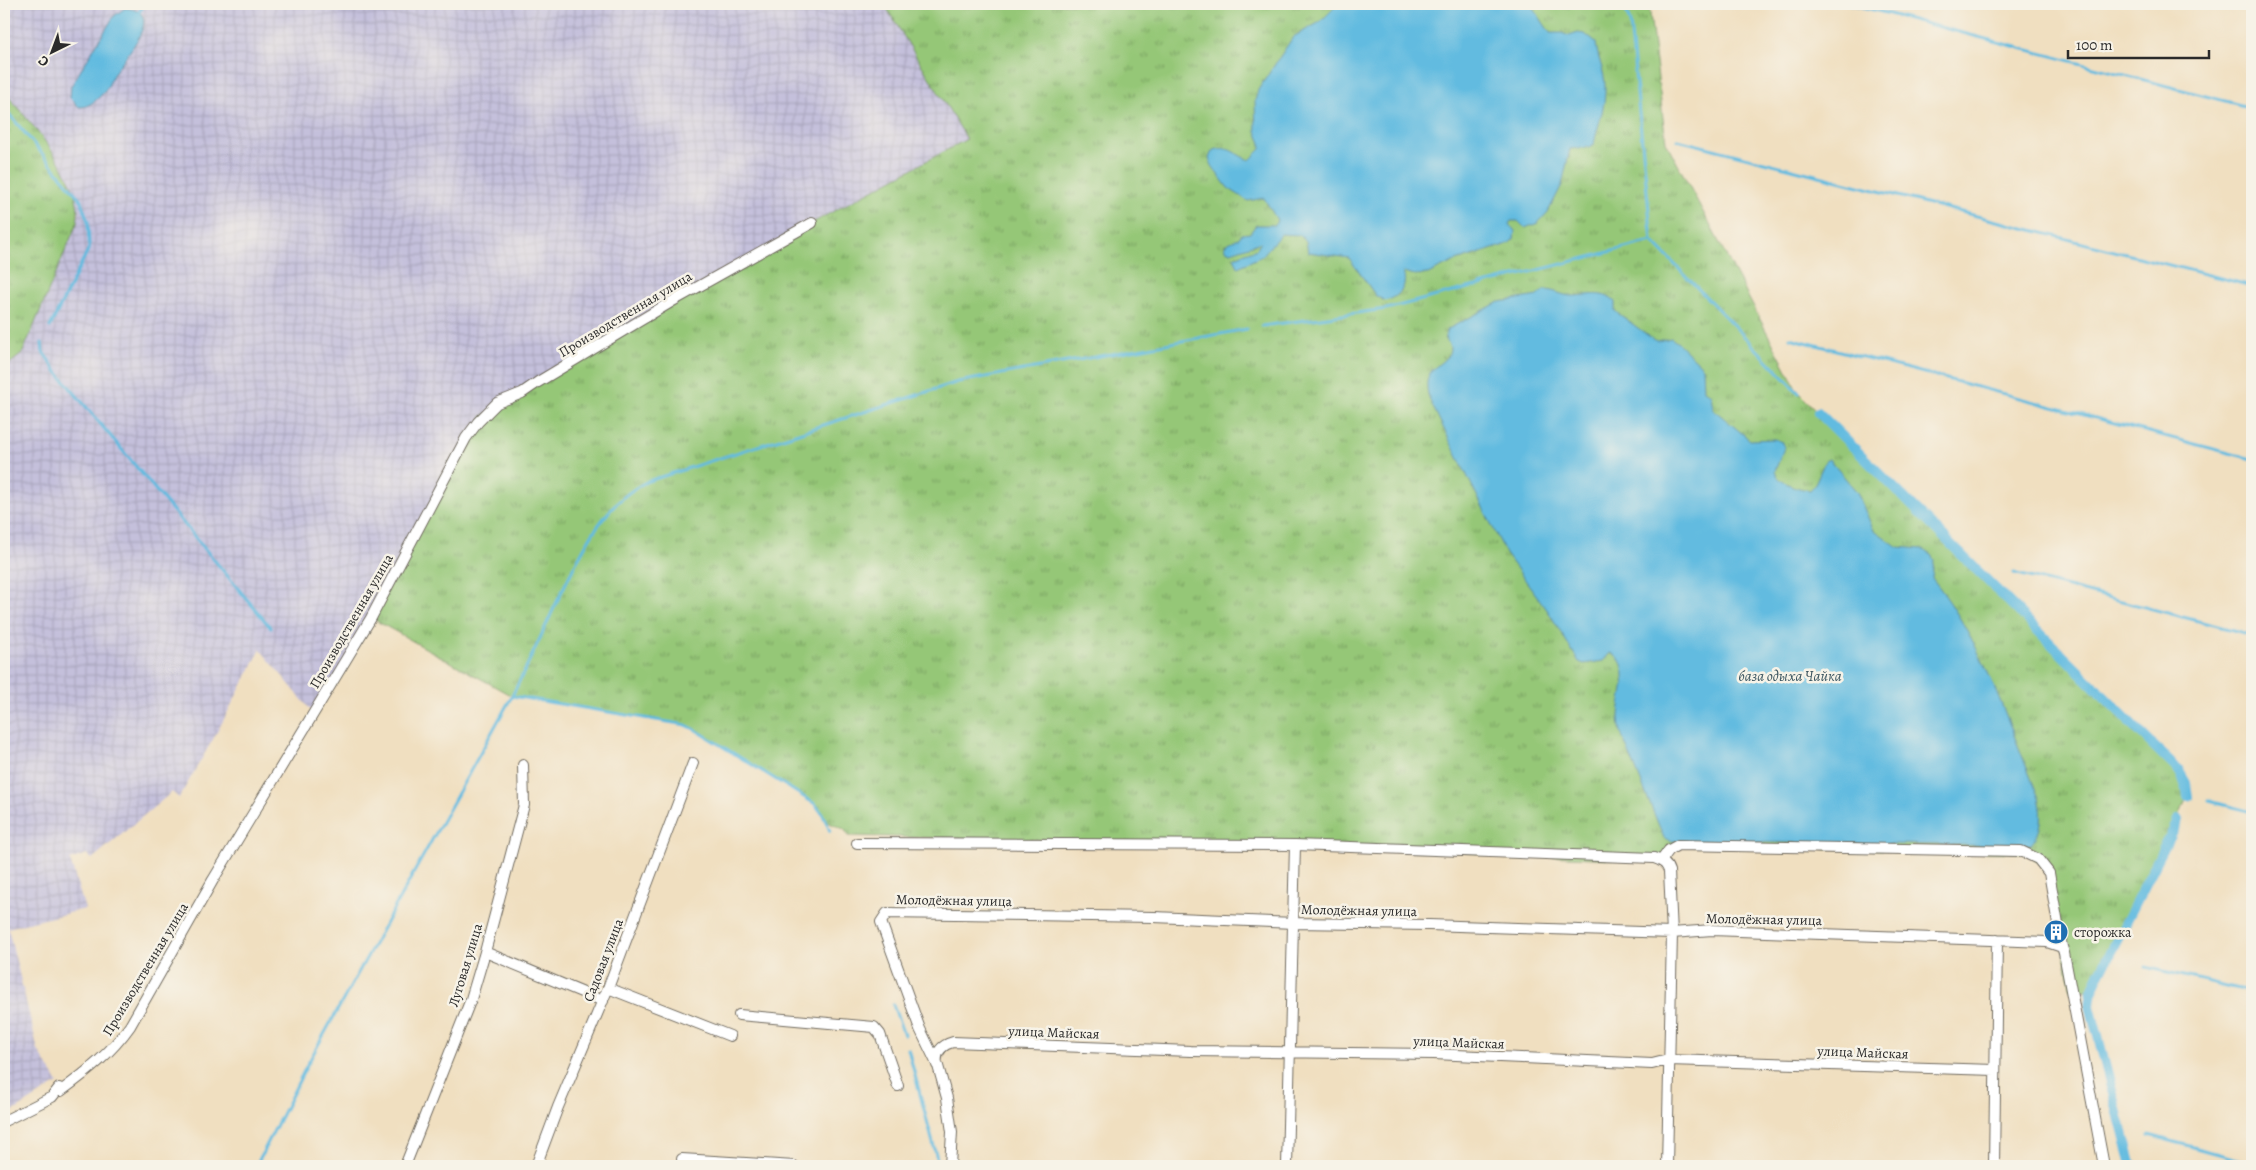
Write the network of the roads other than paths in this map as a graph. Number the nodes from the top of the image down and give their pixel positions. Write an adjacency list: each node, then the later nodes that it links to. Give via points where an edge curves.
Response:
1 (812, 223): 21 (street, Производственная улица, via 671,302 522,393 497,402 478,422 466,438 371,618 213,880 130,1026 116,1046 78,1079 61,1091 59,1088 44,1102)
2 (693, 763): 12 (street, Садовая улица)
3 (523, 765): 11 (street, Луговая улица, via 524,804)
4 (856, 843): 5 (street)
5 (1295, 845): 6 (street, via 1654,858); 7 (street)
6 (1661, 861): 8 (street, via 1669,871); 10 (street, via 1669,850 1678,845 2021,851 2038,859 2049,873)
7 (1295, 923): 8 (street, Молодёжная улица); 16 (street); 18 (street, Молодёжная улица, via 1144,916 887,913 881,922 920,1028)
8 (1672, 934): 9 (street, Молодёжная улица, via 1712,930); 17 (street)
9 (1997, 940): 10 (street, Молодёжная улица, via 2047,942); 19 (street)
10 (2062, 947): 30 (street)
11 (485, 952): 13 (street); 23 (street, Луговая улица, via 471,999)
12 (608, 988): 13 (street, Садовая улица); 15 (street)
13 (603, 1001): 24 (street, Садовая улица)
14 (739, 1015): 20 (street, via 874,1027 880,1034)
15 (730, 1036)
16 (1290, 1052): 17 (street, улица Майская, via 1434,1054 1652,1064); 18 (street, улица Майская, via 953,1042 939,1051 936,1058); 27 (street)
17 (1668, 1060): 19 (street, улица Майская); 28 (street)
18 (938, 1066): 26 (street, Молодёжная улица, via 952,1121)
19 (1995, 1070): 29 (street)
20 (898, 1086)
21 (4, 1122)
22 (682, 1159): 25 (street)
23 (405, 1166)
24 (536, 1166)
25 (794, 1166)
26 (950, 1166)
27 (1287, 1166)
28 (1666, 1166)
29 (1994, 1166)
30 (2104, 1166)

